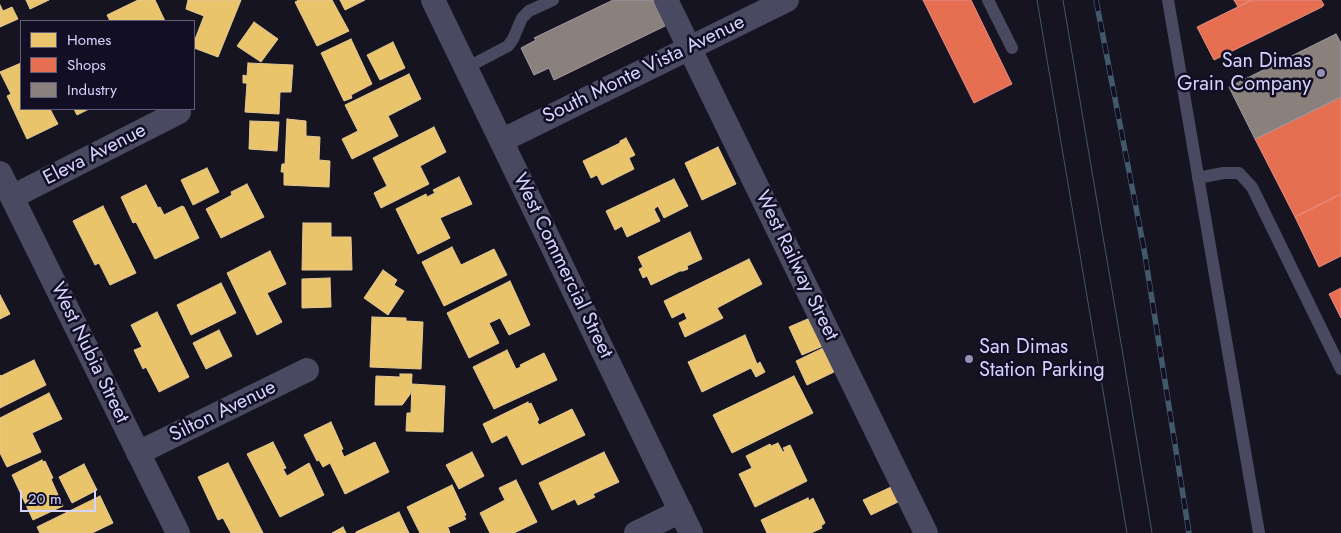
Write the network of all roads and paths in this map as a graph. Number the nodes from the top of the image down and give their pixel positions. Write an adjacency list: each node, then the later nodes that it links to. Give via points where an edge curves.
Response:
1 (433, 0): 9 (street, West Commercial Street)
2 (552, 0): 9 (lane, via 522,18 508,46)
3 (666, 0): 7 (street, West Railway Street)
4 (788, 0): 7 (street, South Monte Vista Avenue)
5 (988, 0): 8 (lane)
6 (1168, 0): 13 (lane)
7 (690, 48): 11 (street, South Monte Vista Avenue); 22 (street, West Railway Street)
8 (1012, 48)
9 (466, 68): 11 (street, West Commercial Street)
10 (178, 112): 14 (street, Eleva Avenue)
11 (501, 140): 18 (street, West Commercial Street)
12 (0, 173): 14 (street, West Nubia Street)
13 (1198, 178): 15 (lane, via 1239,173 1252,187); 23 (lane)
14 (12, 197): 17 (street, West Nubia Street)
15 (1341, 369)
16 (307, 370): 17 (street, Silton Avenue)
17 (138, 453): 19 (street, West Nubia Street)
18 (681, 511): 20 (street); 21 (street, West Commercial Street)
19 (178, 533)
20 (636, 533)
21 (691, 533)
22 (926, 533)
23 (1259, 533)

